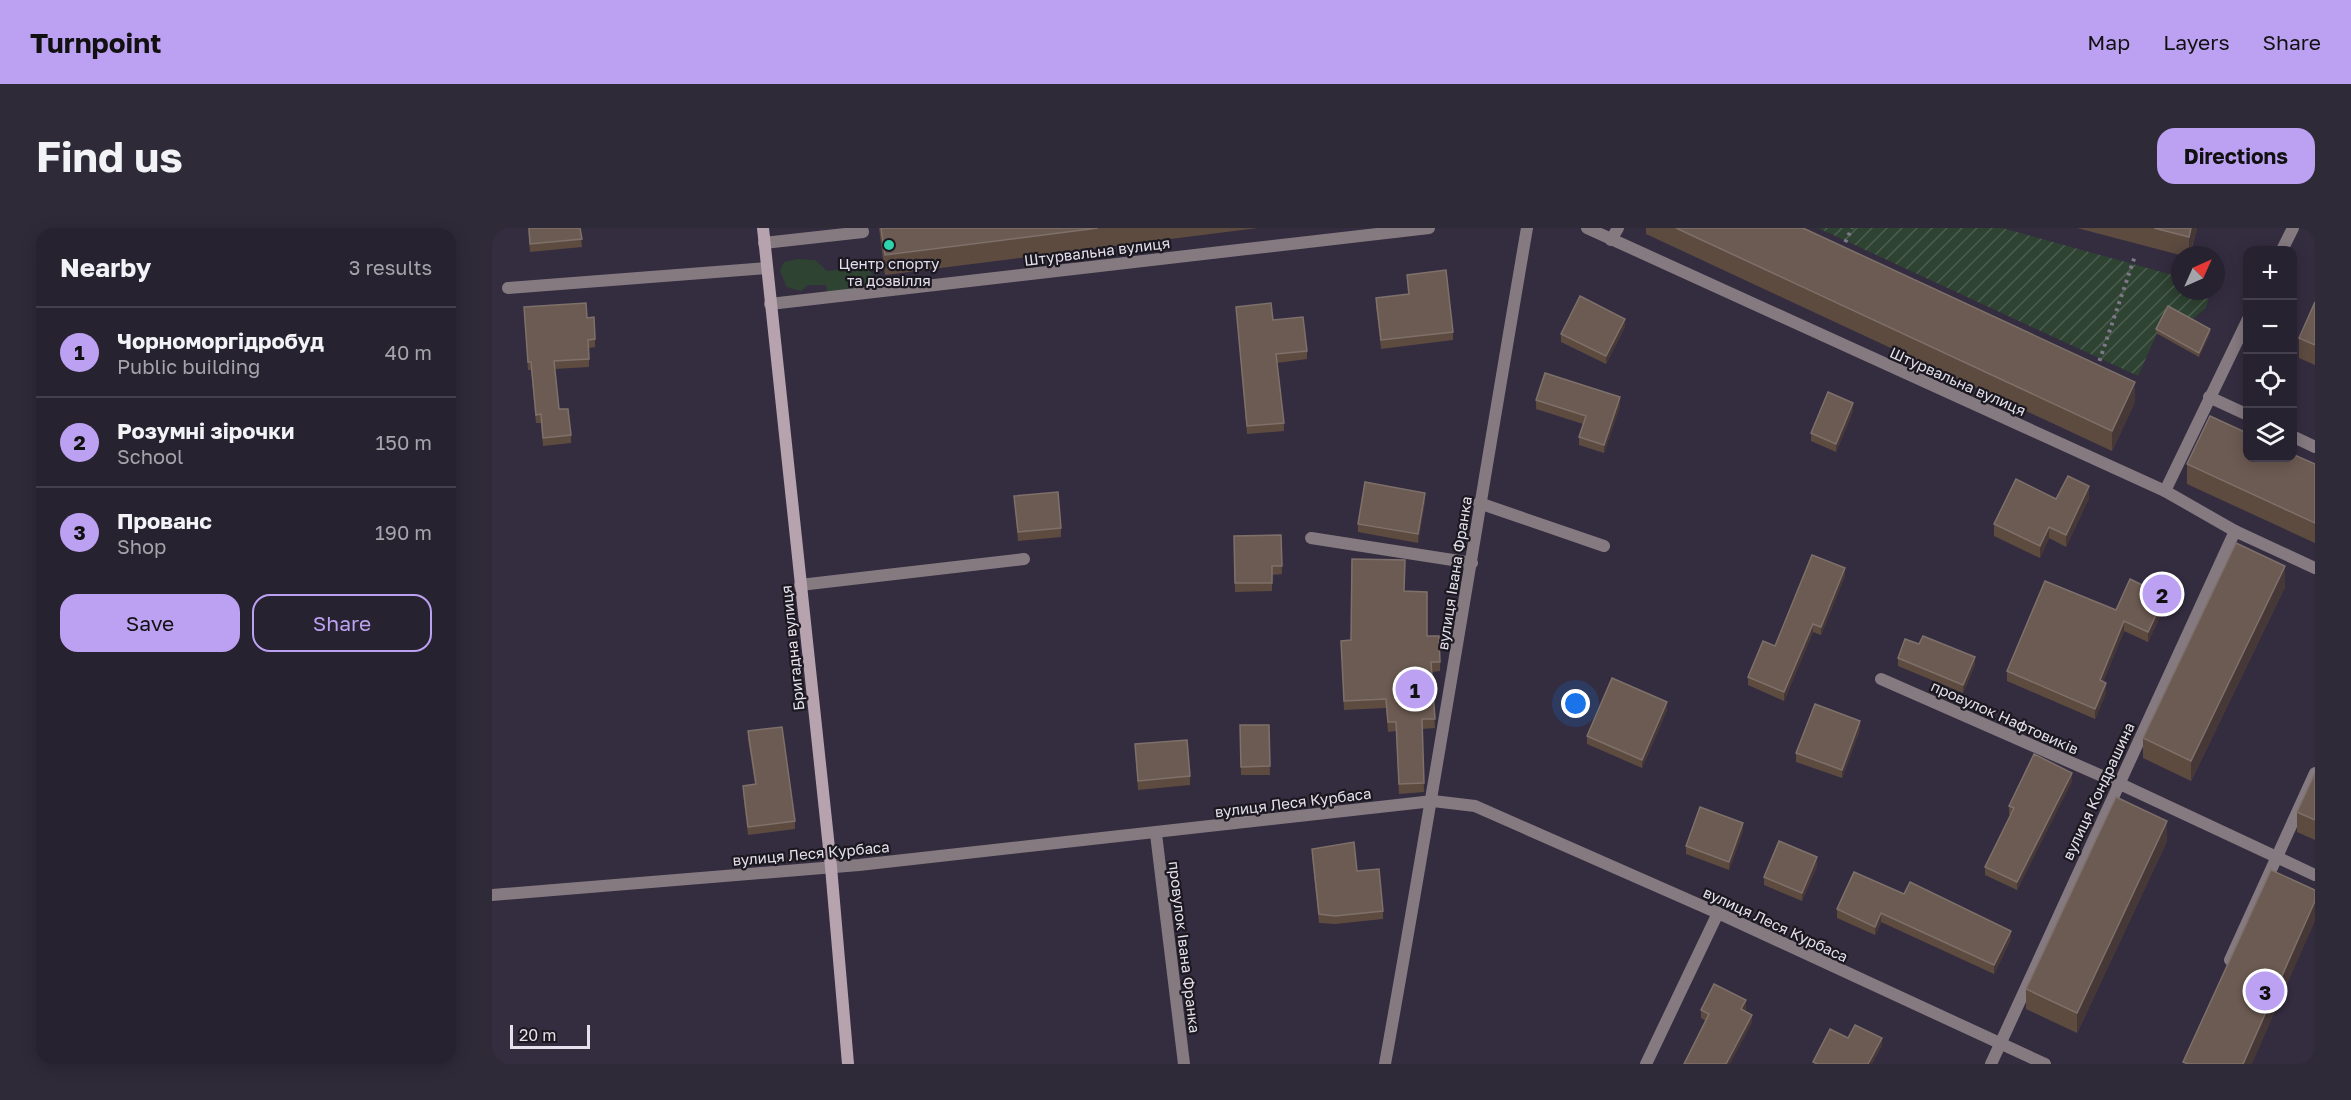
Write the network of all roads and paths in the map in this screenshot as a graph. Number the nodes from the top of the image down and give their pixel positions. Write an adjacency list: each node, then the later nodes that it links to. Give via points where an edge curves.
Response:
1 (763, 228): 10 (street, Бригадна вулиця)
2 (862, 228): 10 (street, via 863,232)
3 (1429, 228): 16 (street, Штурвальна вулиця)
4 (1527, 228): 24 (street, вулиця Івана Франка)
5 (1587, 228): 9 (street, Штурвальна вулиця)
6 (1618, 228): 9 (street)
7 (1852, 228): 12 (path)
8 (2293, 228): 11 (street)
9 (1611, 240): 23 (street, Штурвальна вулиця)
10 (764, 243): 14 (street, Бригадна вулиця)
11 (2284, 246)
12 (1842, 249)
13 (2135, 256): 18 (path)
14 (766, 268): 15 (street); 16 (street, Бригадна вулиця)
15 (508, 288)
16 (770, 304): 31 (street, Бригадна вулиця)
17 (2243, 327): 19 (street)
18 (2097, 368)
19 (2209, 397): 20 (street); 23 (street)
20 (2243, 413)
21 (2297, 438): 22 (street)
22 (2315, 447)
23 (2165, 491): 25 (street, Штурвальна вулиця)
24 (1479, 504): 27 (street); 29 (street, вулиця Івана Франка)
25 (2235, 531): 30 (street, Штурвальна вулиця); 34 (street, вулиця Кондрашина)
26 (1311, 538): 29 (street)
27 (1604, 546)
28 (1024, 559): 31 (street)
29 (1472, 563): 35 (street, вулиця Івана Франка)
30 (2315, 568)
31 (800, 585): 38 (street, Бригадна вулиця)
32 (1881, 679): 34 (street, провулок Нафтовиків)
33 (2315, 773): 37 (street)
34 (2118, 783): 37 (street, провулок Нафтовиків); 43 (street, вулиця Кондрашина)
35 (1433, 801): 36 (street, вулиця Леся Курбаса); 41 (street, вулиця Леся Курбаса, via 1475,806); 46 (street, вулиця Івана Франка)
36 (1155, 834): 38 (street, вулиця Леся Курбаса); 45 (street, провулок Івана Франка)
37 (2276, 857): 39 (street, провулок Нафтовиків); 42 (street)
38 (831, 867): 40 (street, вулиця Леся Курбаса); 44 (street, Бригадна вулиця)
39 (2315, 875)
40 (492, 895)
41 (1718, 913): 43 (street, вулиця Леся Курбаса); 47 (street)
42 (2222, 977)
43 (2000, 1044): 48 (street, вулиця Кондрашина); 49 (street, вулиця Леся Курбаса)
44 (848, 1064)
45 (1184, 1064)
46 (1384, 1064)
47 (1646, 1064)
48 (1991, 1064)
49 (2045, 1064)

